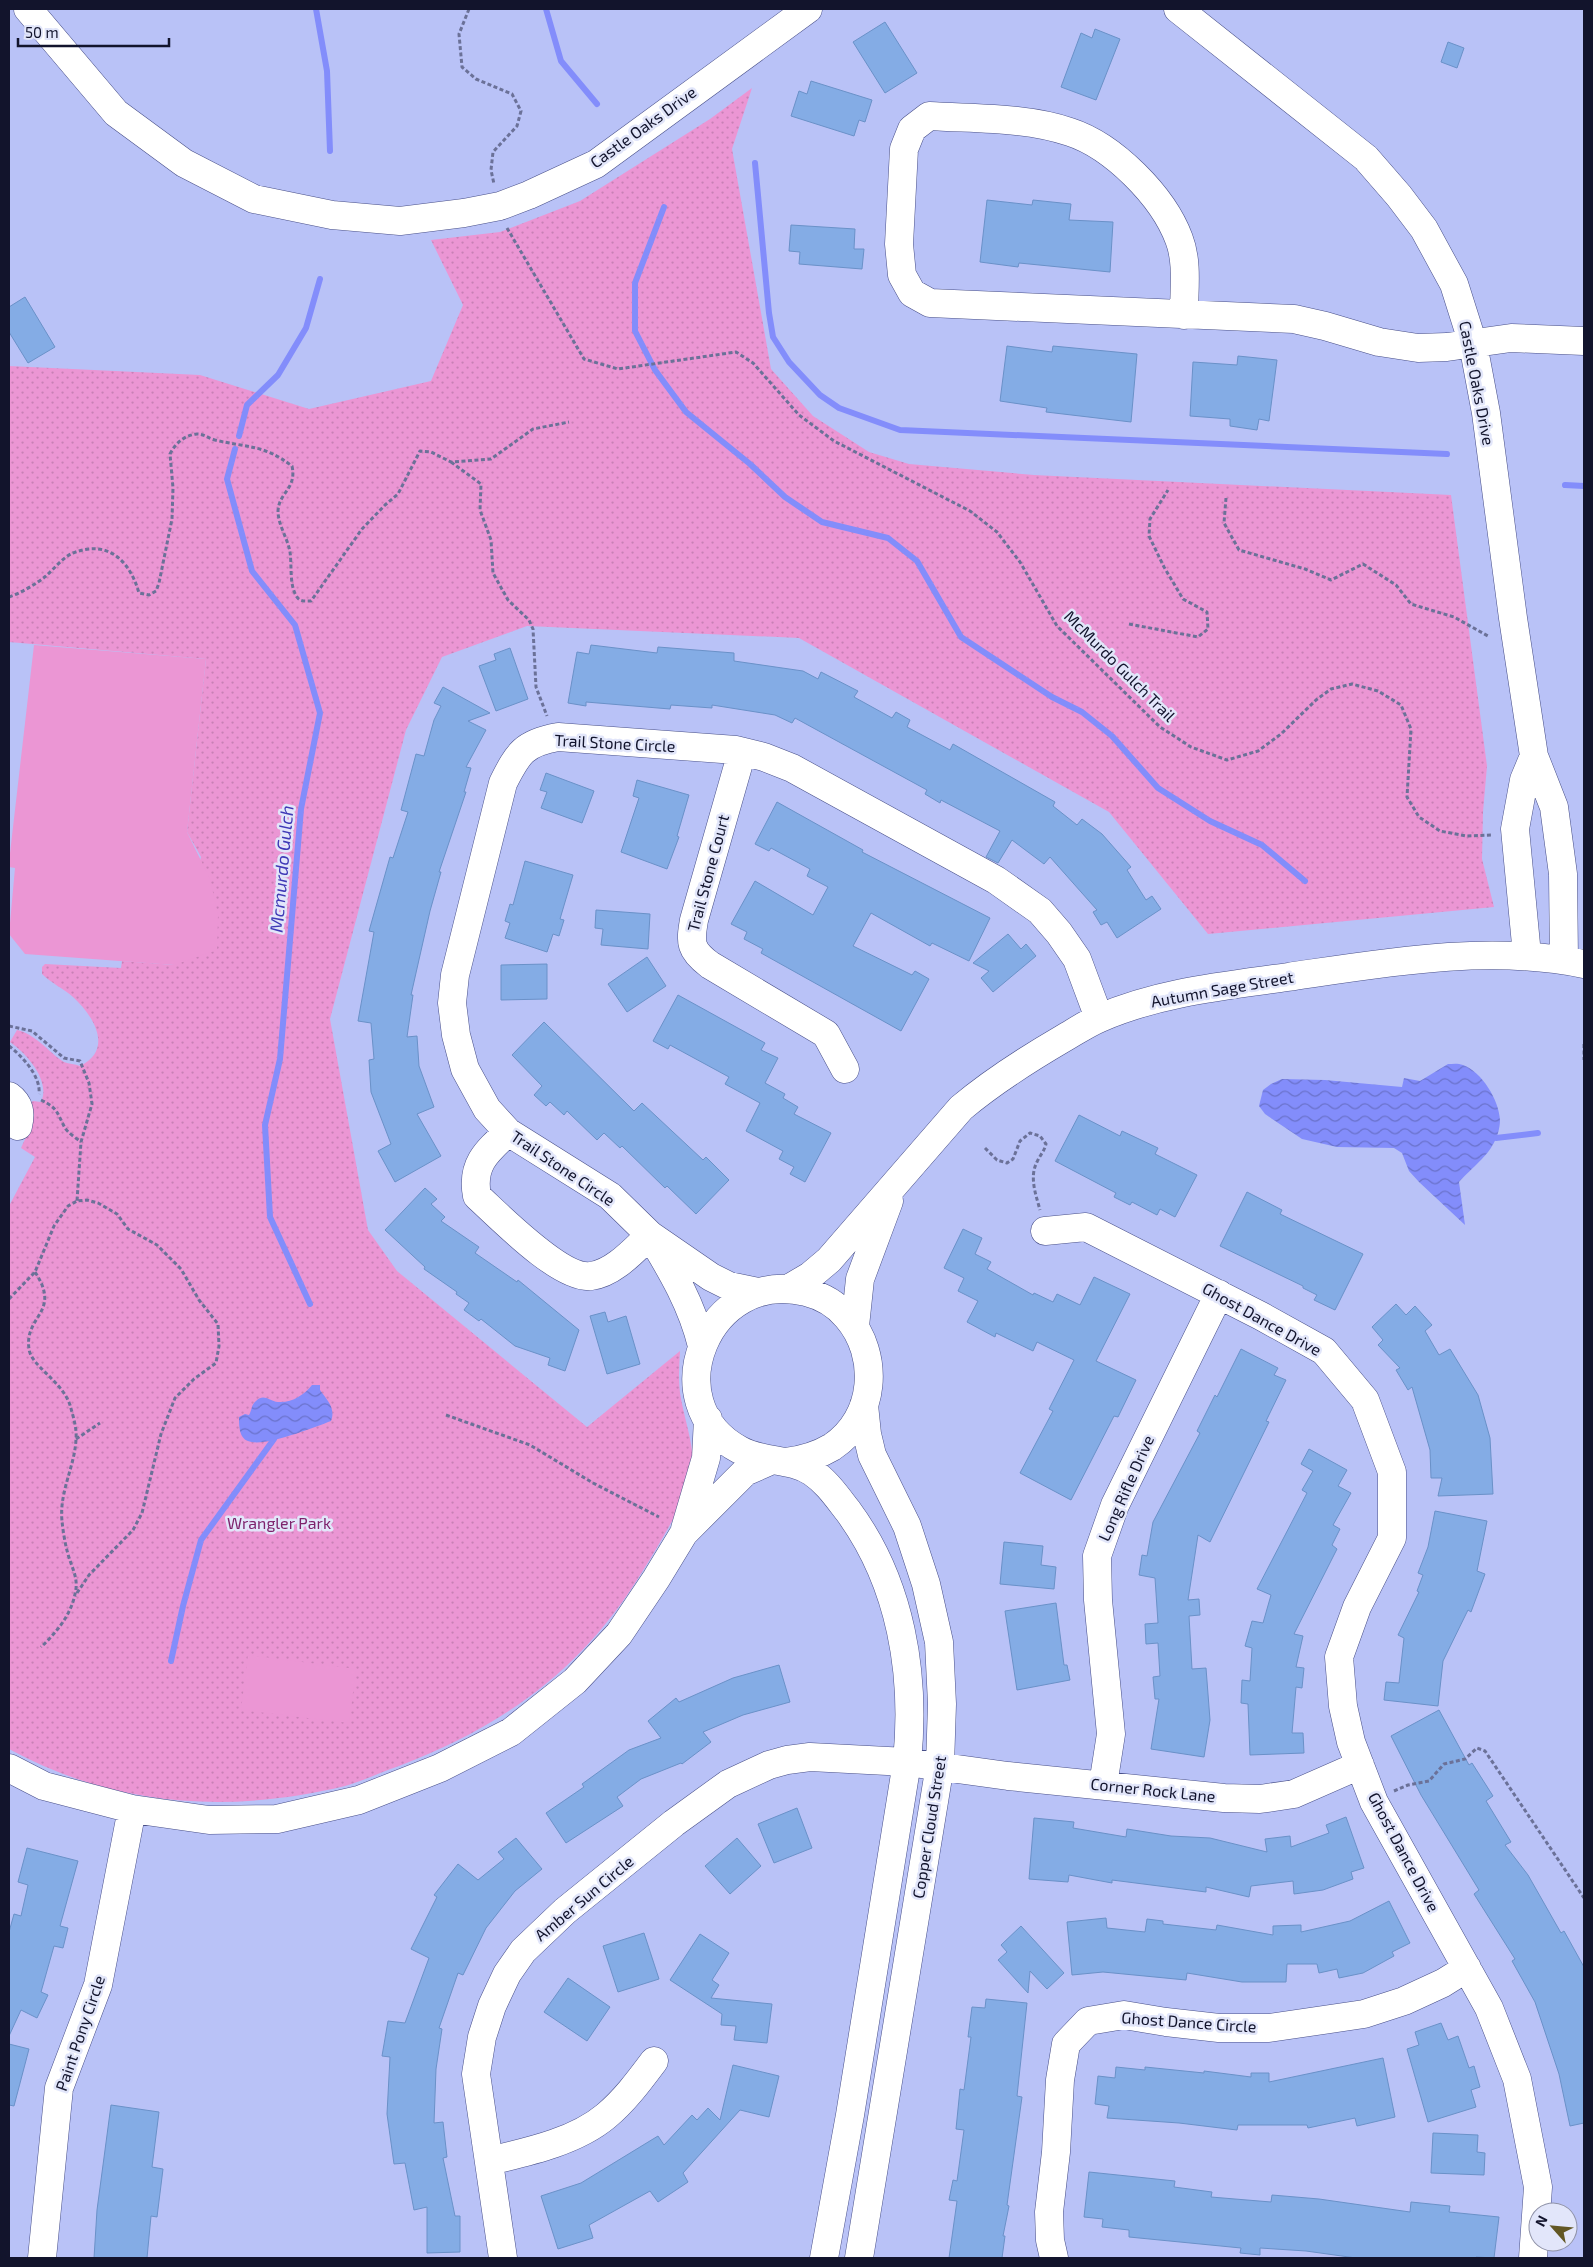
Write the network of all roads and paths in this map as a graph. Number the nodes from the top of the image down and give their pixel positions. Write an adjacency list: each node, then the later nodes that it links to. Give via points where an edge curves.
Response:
1 (28, 9): 3 (street, Castle Oaks Drive, via 116,113 184,163 254,199 332,215 400,221 500,206 596,164)
2 (469, 9): 5 (path, via 458,34 462,67 476,79 512,94 521,111 516,126 493,152 491,170)
3 (808, 9)
4 (1178, 9): 9 (street, Castle Oaks Drive, via 1353,146 1400,196 1433,242 1454,284)
5 (495, 190)
6 (505, 224): 20 (path, McMurdo Gulch Trail, via 584,360 618,369 736,352 753,363 799,415 834,440 970,511 997,532 1020,562 1057,626 1160,727 1191,747 1227,760 1258,751 1331,689 1352,684 1378,691 1401,705 1411,729 1407,797 1419,817 1440,831 1466,836)
7 (1184, 315): 7 (street, via 930,303 912,293 902,275 899,244 904,149 912,130 930,116 1028,123 1070,132 1105,150 1161,205 1180,239 1184,267); 9 (street, via 1294,319 1379,342 1418,348)
8 (1584, 341): 9 (street, via 1511,338)
9 (1473, 344): 19 (street, Castle Oaks Drive)
10 (569, 422): 11 (path, via 533,430 491,459)
11 (451, 462): 14 (path, via 431,452 420,451 398,494 362,529 311,601 303,602 297,598 292,583 289,544 278,513 280,503 292,484 292,466 276,454 258,447 212,439 206,435 190,436 180,440 170,454 174,488 172,520 156,591 148,595 139,593 134,576 114,553 98,548 72,553 44,577); 17 (path, via 481,484 480,510 491,540 493,574 508,600 529,620 533,629 536,687)
12 (1168, 490): 15 (path, via 1150,519 1149,536 1183,599 1206,612 1208,630 1198,637)
13 (1226, 498): 16 (path, via 1224,523 1239,550 1331,580 1363,564 1396,586 1412,604 1454,616)
14 (9, 597)
15 (1129, 624)
16 (1488, 636)
17 (548, 719)
18 (742, 752): 23 (street, Trail Stone Circle, via 792,768 996,880 1040,912 1060,933 1077,959); 28 (street, Trail Stone Court, via 690,942 699,957 710,966 826,1034); 31 (street, Trail Stone Circle, via 558,737 535,741 516,758 503,783 455,975 452,1003 465,1069 487,1109)
19 (1534, 756): 21 (street, via 1524,780 1515,828); 22 (street, Castle Oaks Drive, via 1554,807)
20 (1492, 835)
21 (1528, 955): 22 (street, Autumn Sage Street); 23 (street, Autumn Sage Street, via 1439,958 1218,987 1156,998)
22 (1574, 962)
23 (1099, 1018): 34 (street, Autumn Sage Street, via 985,1088 961,1108)
24 (9, 1026): 32 (path, via 32,1031 64,1058 80,1061 89,1083 92,1104)
25 (1584, 1044): 27 (path)
26 (9, 1046): 32 (path, via 36,1077 40,1088 39,1094 34,1096 52,1106 66,1129)
27 (1584, 1060)
28 (845, 1069)
29 (9, 1096): 30 (street, via 18,1105 21,1115)
30 (18, 1126)
31 (508, 1132): 37 (street, Trail Stone Circle, via 610,1196); 37 (street, via 486,1154 476,1171 477,1196 526,1241 565,1270 581,1276 603,1272 624,1260)
32 (81, 1142): 35 (path)
33 (985, 1148): 36 (path, via 997,1160 1007,1163 1013,1158 1020,1141 1030,1133 1040,1136 1046,1144 1033,1180)
34 (894, 1188): 39 (street, Autumn Sage Street, via 830,1260); 43 (street, Autumn Sage Street, via 860,1280)
35 (77, 1201): 38 (path, via 60,1216); 53 (path, via 87,1200 110,1208 128,1229 157,1245 176,1261 218,1324 219,1346 216,1363 194,1378 175,1398 161,1434 142,1513 133,1530 89,1575)
36 (1045, 1231): 41 (street, Ghost Dance Drive, via 1086,1227)
37 (650, 1235): 40 (street, Trail Stone Circle, via 711,1278 729,1286); 44 (street, Trail Stone Circle, via 685,1294)
38 (35, 1272): 42 (path); 49 (path, via 46,1295 44,1308 31,1328 29,1349 34,1362 67,1396)
39 (788, 1289): 40 (street); 43 (street, via 826,1300)
40 (758, 1292): 44 (street, via 723,1312)
41 (1219, 1294): 57 (street, Ghost Dance Drive, via 1324,1351 1366,1400 1392,1472 1392,1538 1357,1607 1340,1657 1342,1706); 59 (street, Long Rifle Drive, via 1115,1505 1097,1556 1111,1734)
42 (9, 1299)
43 (855, 1326): 45 (street, via 868,1356 870,1373)
44 (702, 1346): 47 (street, via 696,1370 697,1383)
45 (864, 1406): 50 (street, via 851,1427 833,1446 818,1454); 56 (street, Copper Cloud Street, via 872,1456 906,1526 926,1584 939,1642)
46 (446, 1415): 51 (path, via 530,1445)
47 (708, 1418): 50 (street, via 734,1447 751,1456); 52 (street, via 706,1458)
48 (100, 1423): 49 (path)
49 (76, 1439): 53 (path, via 66,1482 62,1520 67,1553 78,1581)
50 (778, 1461): 52 (street, via 740,1477); 55 (street, Copper Cloud Street, via 802,1467 827,1484 862,1531 890,1588 906,1663)
51 (659, 1517)
52 (684, 1533): 61 (street, via 619,1634 575,1681 511,1732 440,1768 359,1800 277,1819 209,1820)
53 (75, 1596): 54 (path, via 53,1636)
54 (41, 1647)
55 (907, 1762): 56 (street, Amber Sun Circle); 65 (street, Amber Sun Circle, via 810,1757 787,1760 749,1773 674,1823 542,1931 507,1974 482,2037 476,2074); 68 (street, Copper Cloud Street)
56 (940, 1765): 59 (street, Corner Rock Lane, via 1008,1776); 69 (street, Copper Cloud Street)
57 (1360, 1765): 59 (street, Corner Rock Lane, via 1294,1794 1260,1798 1224,1798); 60 (street, Ghost Dance Drive)
58 (9, 1768): 61 (street, via 44,1786)
59 (1103, 1785)
60 (1374, 1802): 62 (path, via 1408,1785 1429,1780 1444,1764 1466,1759 1477,1748 1485,1750); 63 (street, Ghost Dance Drive)
61 (132, 1809): 66 (street, Paint Pony Circle, via 98,1985 59,2088)
62 (1584, 1898)
63 (1467, 1968): 70 (street, Ghost Dance Circle, via 1404,2001 1364,2014 1269,2028 1219,2028 1124,2015 1088,2021 1066,2044 1060,2080 1049,2212); 71 (street, Ghost Dance Drive, via 1489,2008 1517,2079 1538,2187)
64 (654, 2061): 65 (street, via 629,2094 605,2117 529,2152)
65 (489, 2161): 67 (street, Amber Sun Circle)
66 (42, 2258)
67 (503, 2258)
68 (824, 2258)
69 (859, 2258)
70 (1054, 2258)
71 (1533, 2258)

